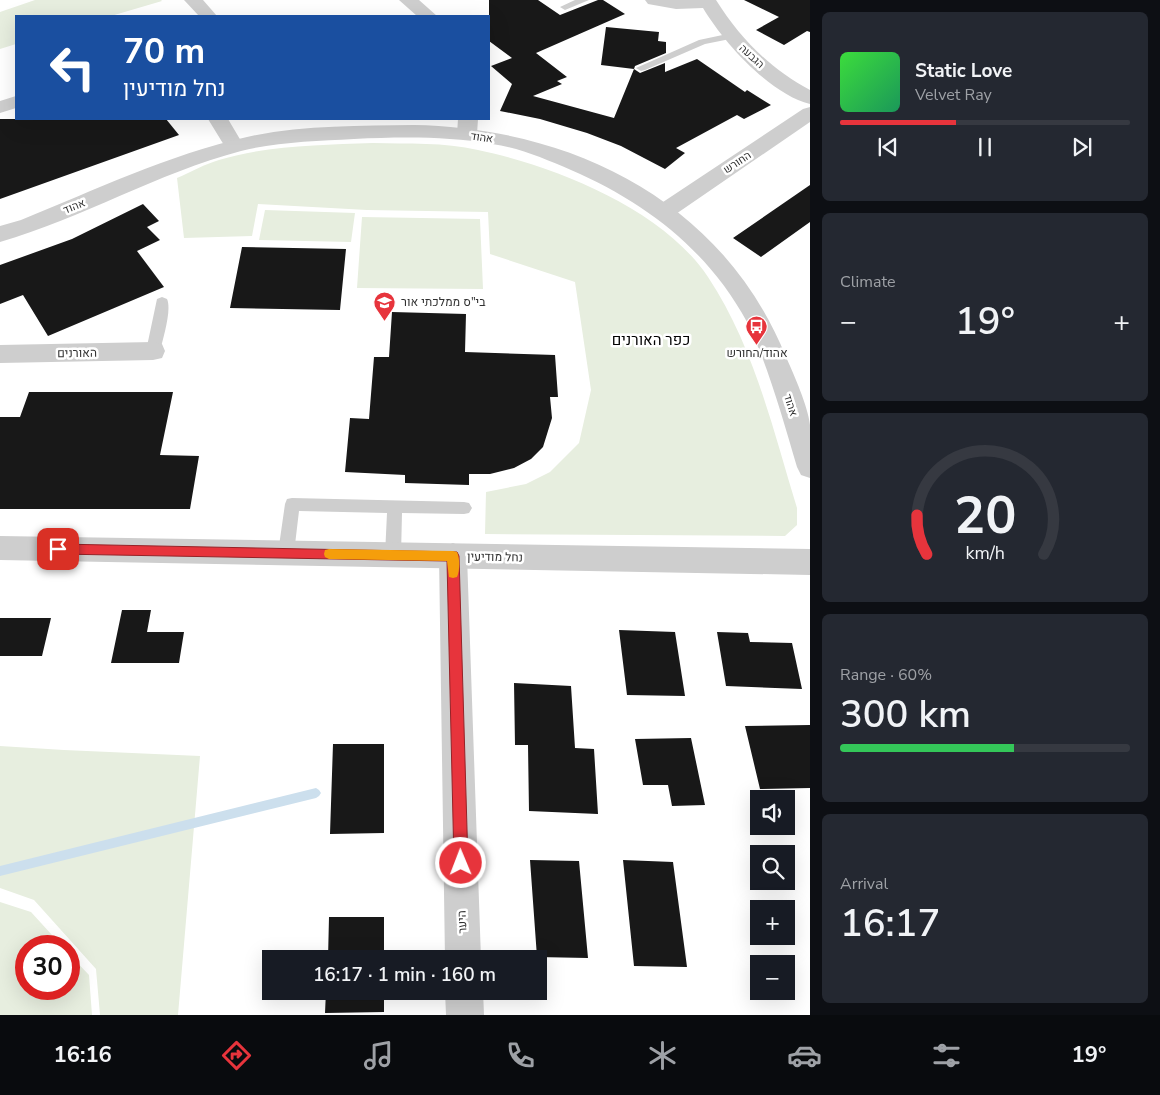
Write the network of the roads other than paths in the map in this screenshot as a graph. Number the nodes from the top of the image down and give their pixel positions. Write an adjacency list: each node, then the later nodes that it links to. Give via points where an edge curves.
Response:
1 (193, 0): 7 (street)
2 (408, 0): 8 (street)
3 (584, 0): 6 (lane)
4 (654, 0): 5 (street, via 676,4)
5 (707, 1): 9 (street, הגבעה)
6 (565, 7)
7 (207, 15)
8 (427, 15)
9 (732, 36): 10 (lane, via 702,42); 11 (street, הגבעה, via 746,53 772,74)
10 (641, 68)
11 (810, 98)
12 (15, 102): 13 (street)
13 (0, 107)
14 (810, 113): 18 (street, החורש)
15 (219, 120): 17 (street)
16 (467, 126): 17 (street, אהוד, via 303,135); 18 (street, אהוד, via 595,171)
17 (234, 146): 19 (street, אהוד)
18 (665, 211): 23 (street, אהוד, via 713,255 758,318 779,369)
19 (0, 234)
20 (162, 302): 21 (lane)
21 (153, 351): 22 (street, האורנים)
22 (0, 354)
23 (810, 467)
24 (395, 507): 25 (lane); 27 (lane, via 292,504); 28 (lane)
25 (464, 508)
26 (0, 548): 27 (street, נחל מודיעין)
27 (286, 553): 28 (street, נחל מודיעין)
28 (393, 555): 29 (street, נחל מודיעין)
29 (453, 556): 30 (street, נחל מודיעין); 31 (street, היער)
30 (810, 562)
31 (463, 950)
32 (464, 1000): 33 (street)
33 (465, 1015)

